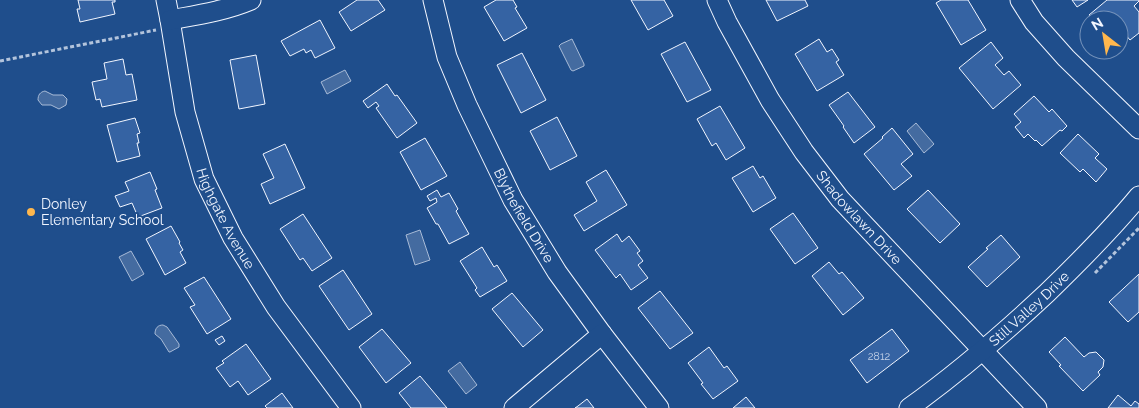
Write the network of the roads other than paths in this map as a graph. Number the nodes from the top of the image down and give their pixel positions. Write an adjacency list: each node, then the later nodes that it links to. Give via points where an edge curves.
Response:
1 (166, 0): 6 (street, Highgate Avenue)
2 (251, 0): 6 (street)
3 (433, 0): 9 (street, Blythefield Drive, via 447,57 502,179 557,272)
4 (717, 0): 10 (street, Shadowlawn Drive, via 770,100 804,152 840,199)
5 (1020, 0): 7 (street, via 1034,22 1066,58)
6 (171, 24): 11 (street, Highgate Avenue, via 185,112 204,179 233,238 276,307)
7 (1139, 129)
8 (1139, 196): 10 (street, Still Valley Drive, via 1072,268)
9 (602, 334): 12 (street); 13 (street, Blythefield Drive)
10 (983, 351): 14 (street, Still Valley Drive); 15 (street, Shadowlawn Drive)
11 (351, 408)
12 (514, 408)
13 (659, 408)
14 (909, 408)
15 (1037, 408)

